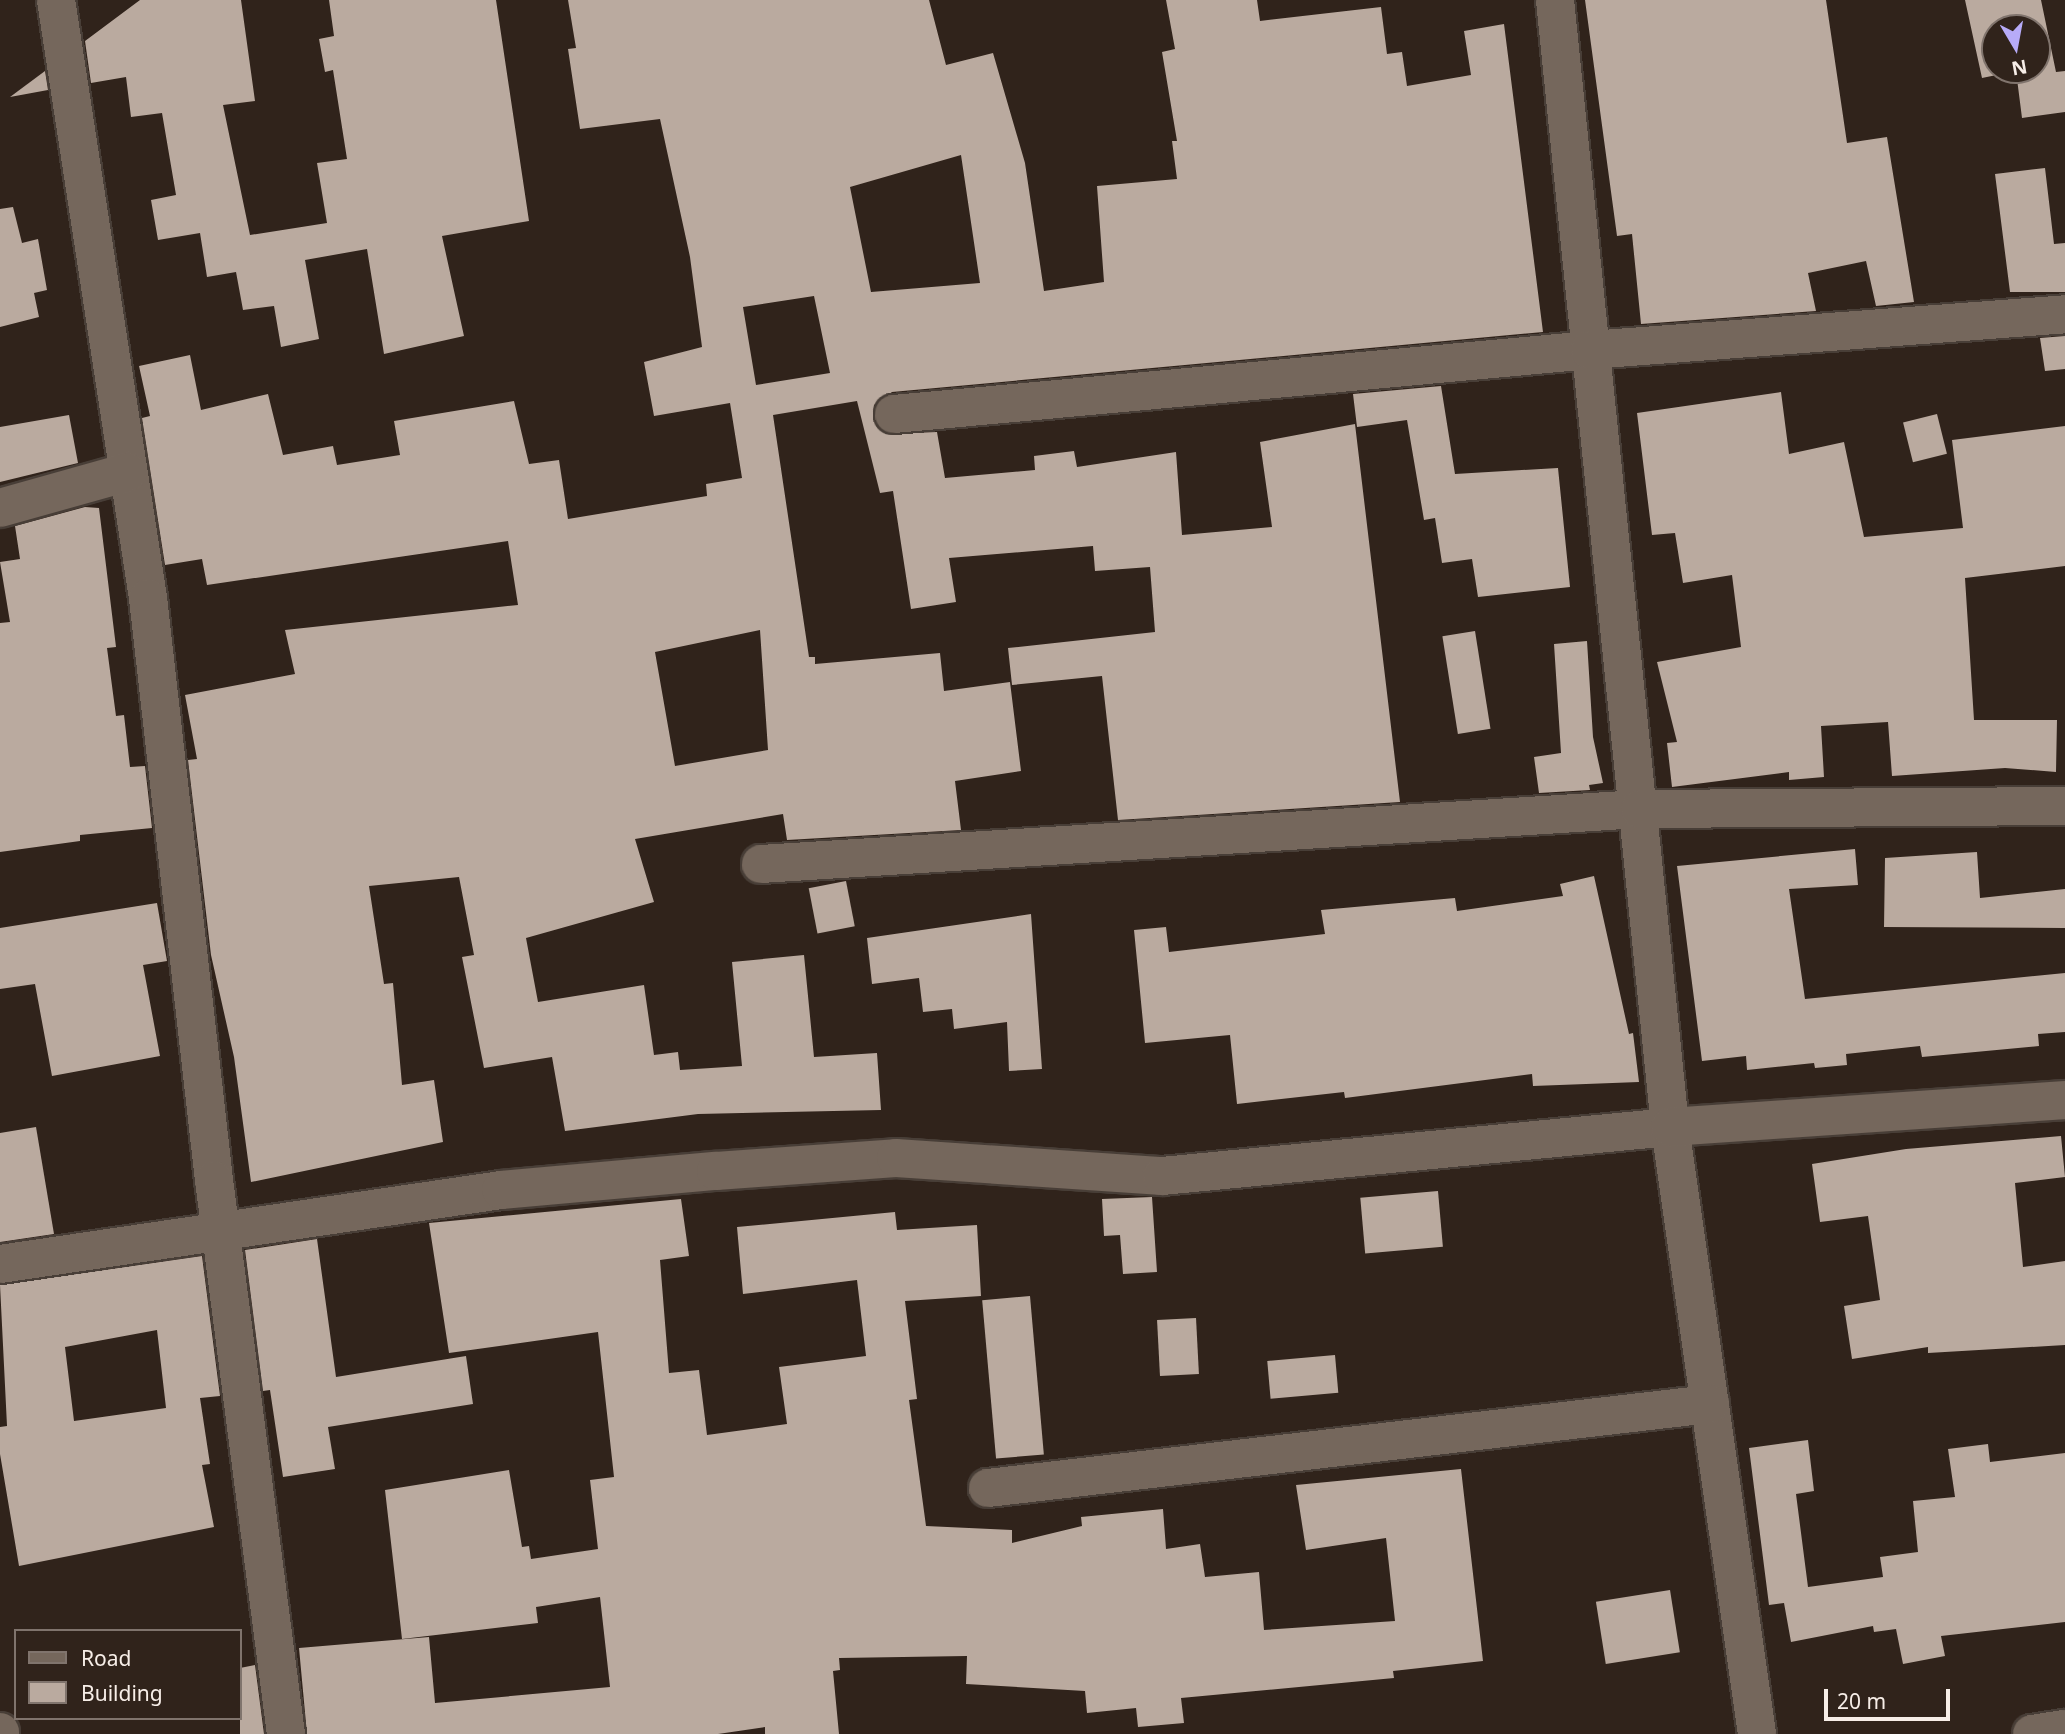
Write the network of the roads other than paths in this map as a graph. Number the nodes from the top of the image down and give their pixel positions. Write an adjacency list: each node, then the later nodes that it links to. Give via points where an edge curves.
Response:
1 (56, 0): 6 (street)
2 (1555, 0): 4 (street)
3 (2065, 314): 4 (street)
4 (1590, 351): 5 (street); 9 (street)
5 (894, 414)
6 (128, 471): 7 (street); 13 (street, via 148,598)
7 (0, 508)
8 (2065, 806): 9 (street)
9 (1640, 809): 10 (street); 12 (street)
10 (761, 864)
11 (2065, 1100): 12 (street)
12 (1670, 1127): 13 (street, via 1161,1176 896,1158 500,1190); 15 (street)
13 (222, 1230): 14 (street); 18 (street)
14 (0, 1264)
15 (1710, 1404): 16 (street); 19 (street)
16 (988, 1488)
17 (2065, 1729): 20 (street)
18 (286, 1734)
19 (1757, 1734)
20 (2032, 1734)

